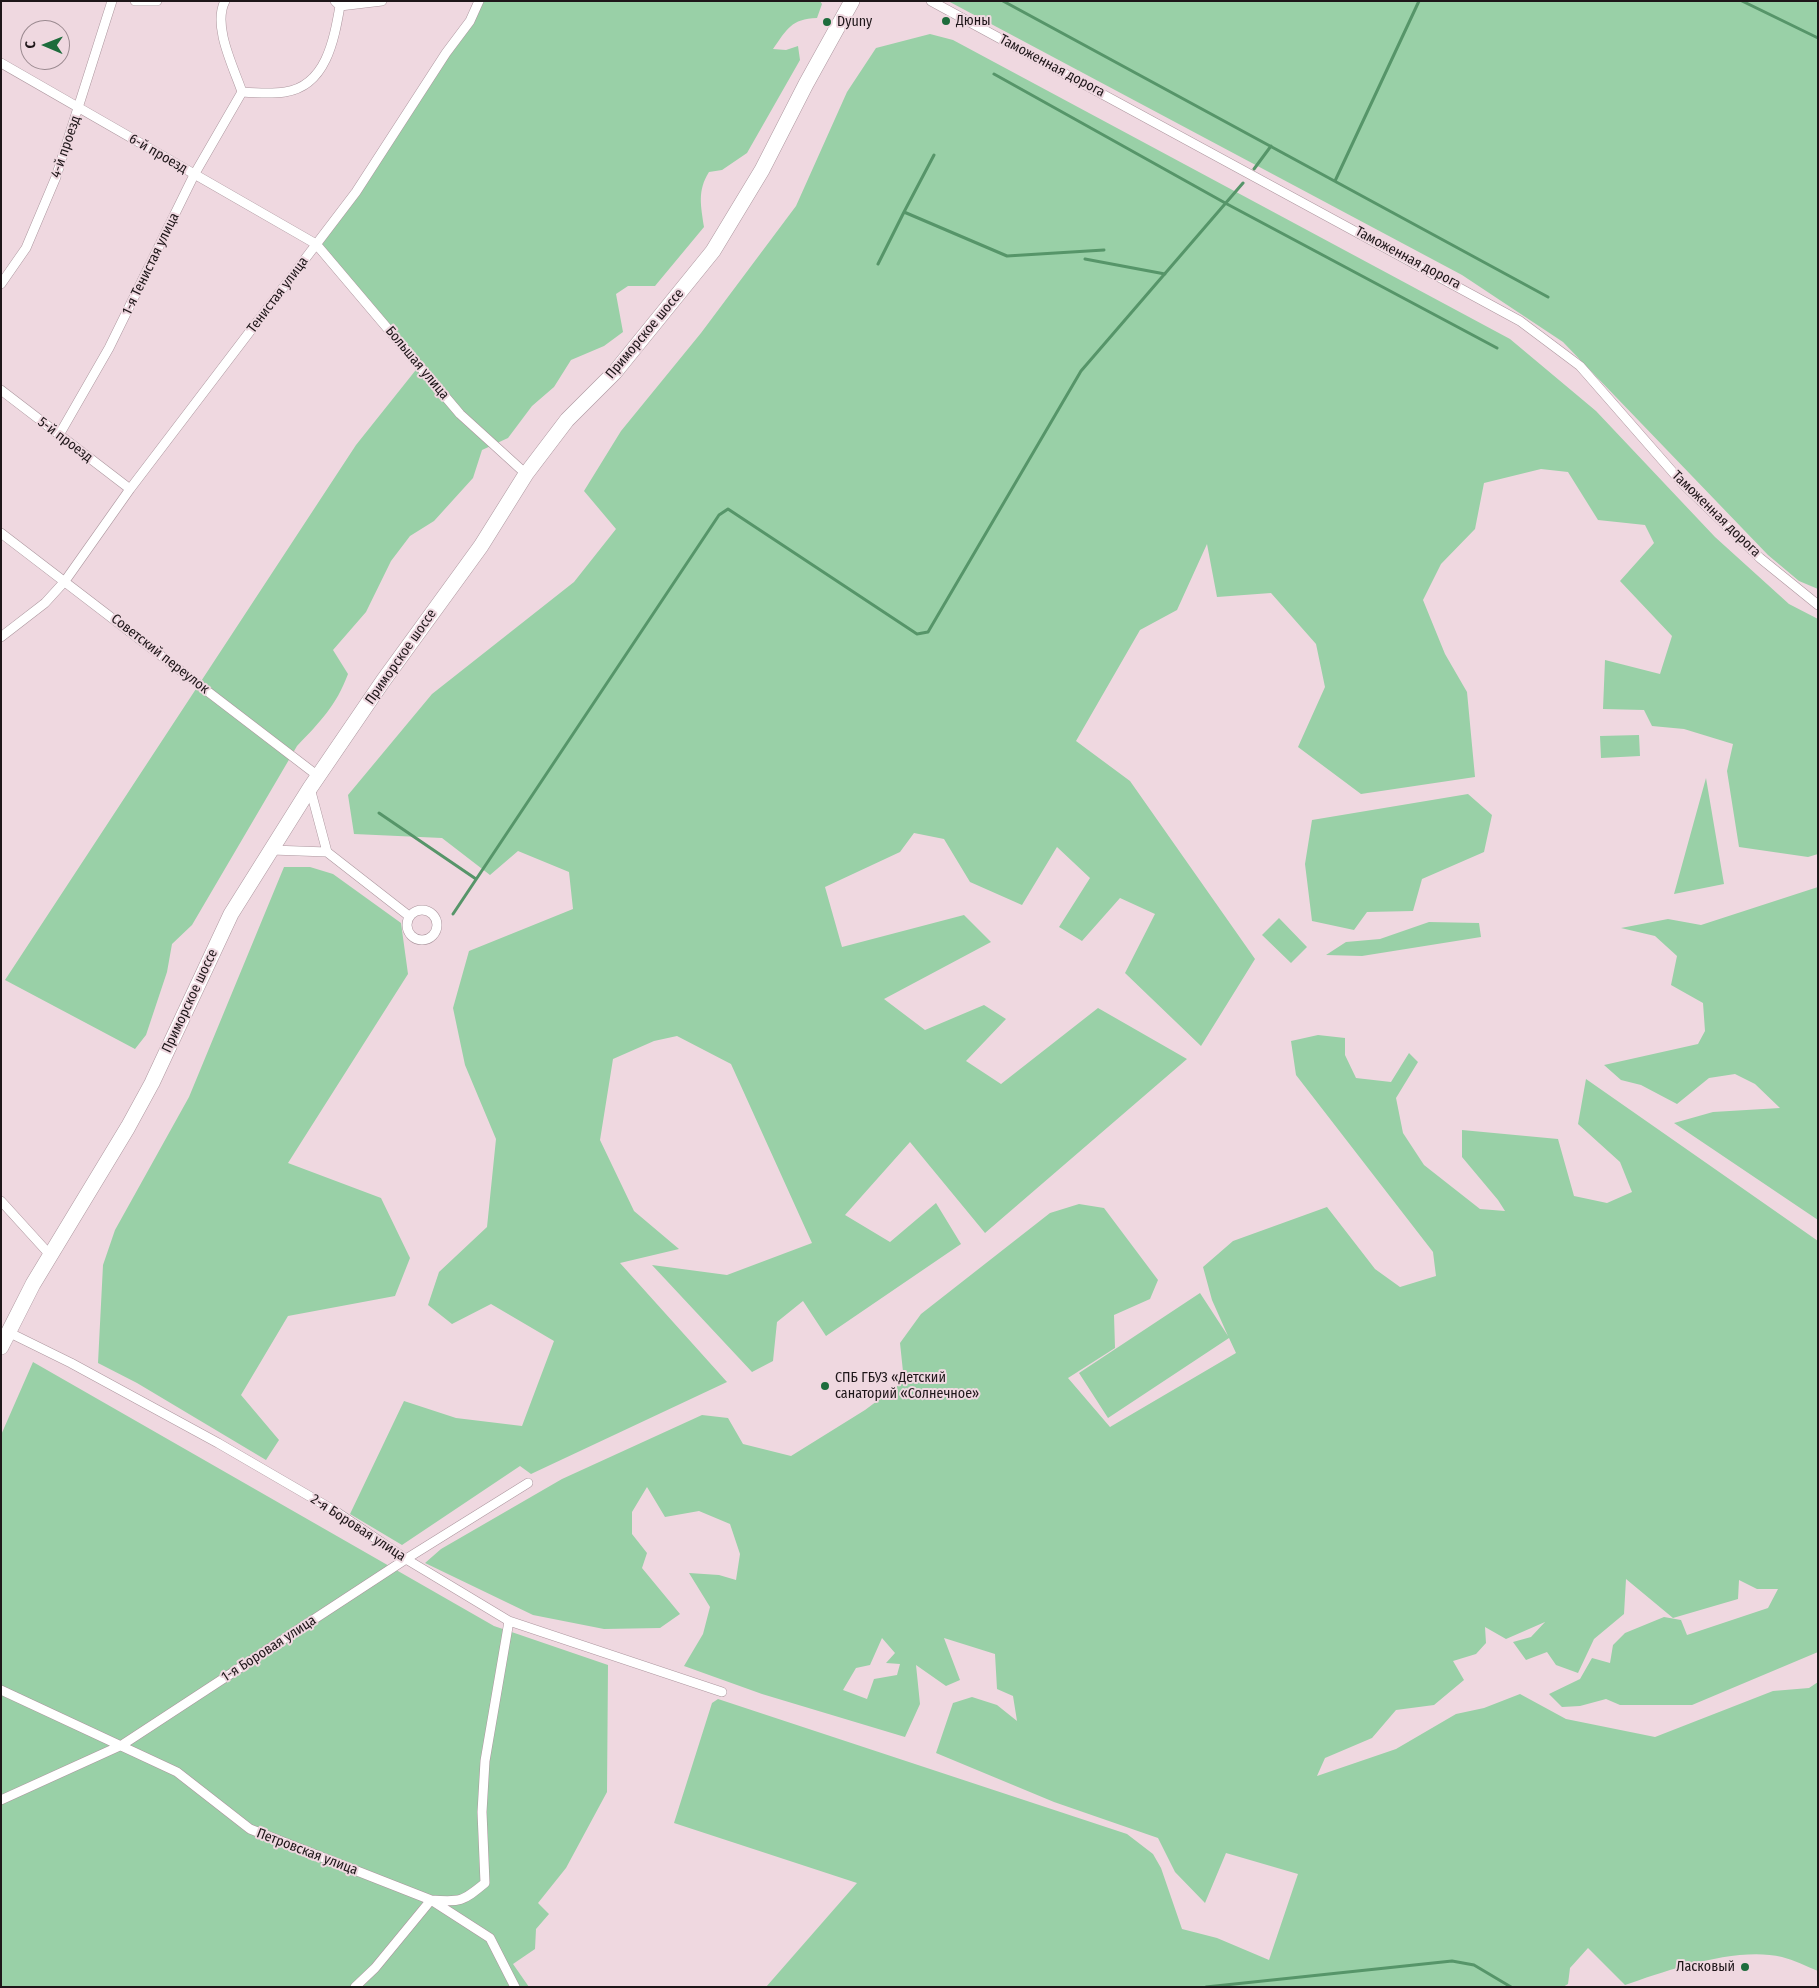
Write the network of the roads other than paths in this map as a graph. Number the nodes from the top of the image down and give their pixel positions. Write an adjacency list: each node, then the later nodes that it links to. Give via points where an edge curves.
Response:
1 (112, 1): 12 (street, 4-й проезд)
2 (135, 1): 3 (street)
3 (157, 1)
4 (382, 1): 9 (street)
5 (479, 1): 14 (street, Тенистая улица, via 470,21 356,192)
6 (852, 1): 18 (main road, Приморское шоссе, via 762,170 713,251 615,372 567,420)
7 (931, 1): 22 (street, Таможенная дорога, via 1520,321 1580,366 1684,486 1760,558)
8 (223, 2): 11 (street, via 227,54)
9 (337, 4): 11 (street, via 335,37 324,65 308,82 287,92)
10 (1, 63): 12 (street, 6-й проезд)
11 (242, 92): 13 (street, 1-я Тенистая улица)
12 (79, 108): 13 (street, 6-й проезд); 15 (street, 4-й проезд, via 56,177 26,248)
13 (194, 175): 14 (street, 6-й проезд); 17 (street, 1-я Тенистая улица, via 109,348)
14 (316, 244): 18 (street, Большая улица, via 460,414); 19 (street, Тенистая улица)
15 (1, 284)
16 (1, 390): 17 (street, 5-й проезд)
17 (59, 435): 19 (street, 5-й проезд)
18 (526, 474): 24 (main road, Приморское шоссе, via 481,546)
19 (130, 489): 21 (street, Тенистая улица)
20 (1, 533): 21 (street, Советский переулок)
21 (65, 581): 23 (street, Тенистая улица, via 46,603); 24 (street, Советский переулок)
22 (1818, 605)
23 (1, 638)
24 (314, 782): 25 (main road, Приморское шоссе); 26 (street)
25 (272, 850): 26 (street); 29 (main road, Приморское шоссе, via 231,914 152,1083)
26 (327, 852): 27 (street)
27 (409, 916)
28 (1, 1201): 29 (street)
29 (51, 1256): 30 (main road, Приморское шоссе)
30 (8, 1332): 31 (main road, Приморское шоссе); 33 (street, 2-я Боровая улица, via 218,1443 335,1511)
31 (1, 1347)
32 (528, 1483): 33 (street, 1-я Боровая улица)
33 (406, 1559): 34 (street, 2-я Боровая улица); 37 (street, 1-я Боровая улица)
34 (509, 1621): 36 (street, 2-я Боровая улица); 39 (street, via 485,1761 482,1812 485,1883 466,1899 454,1902)
35 (1, 1690): 37 (street, Петровская улица)
36 (722, 1692)
37 (122, 1745): 38 (street, 1-я Боровая улица); 39 (street, Петровская улица, via 177,1772 250,1829)
38 (1, 1800)
39 (431, 1900): 40 (street); 41 (street, Петровская улица, via 490,1938)
40 (356, 1987)
41 (515, 1987)

